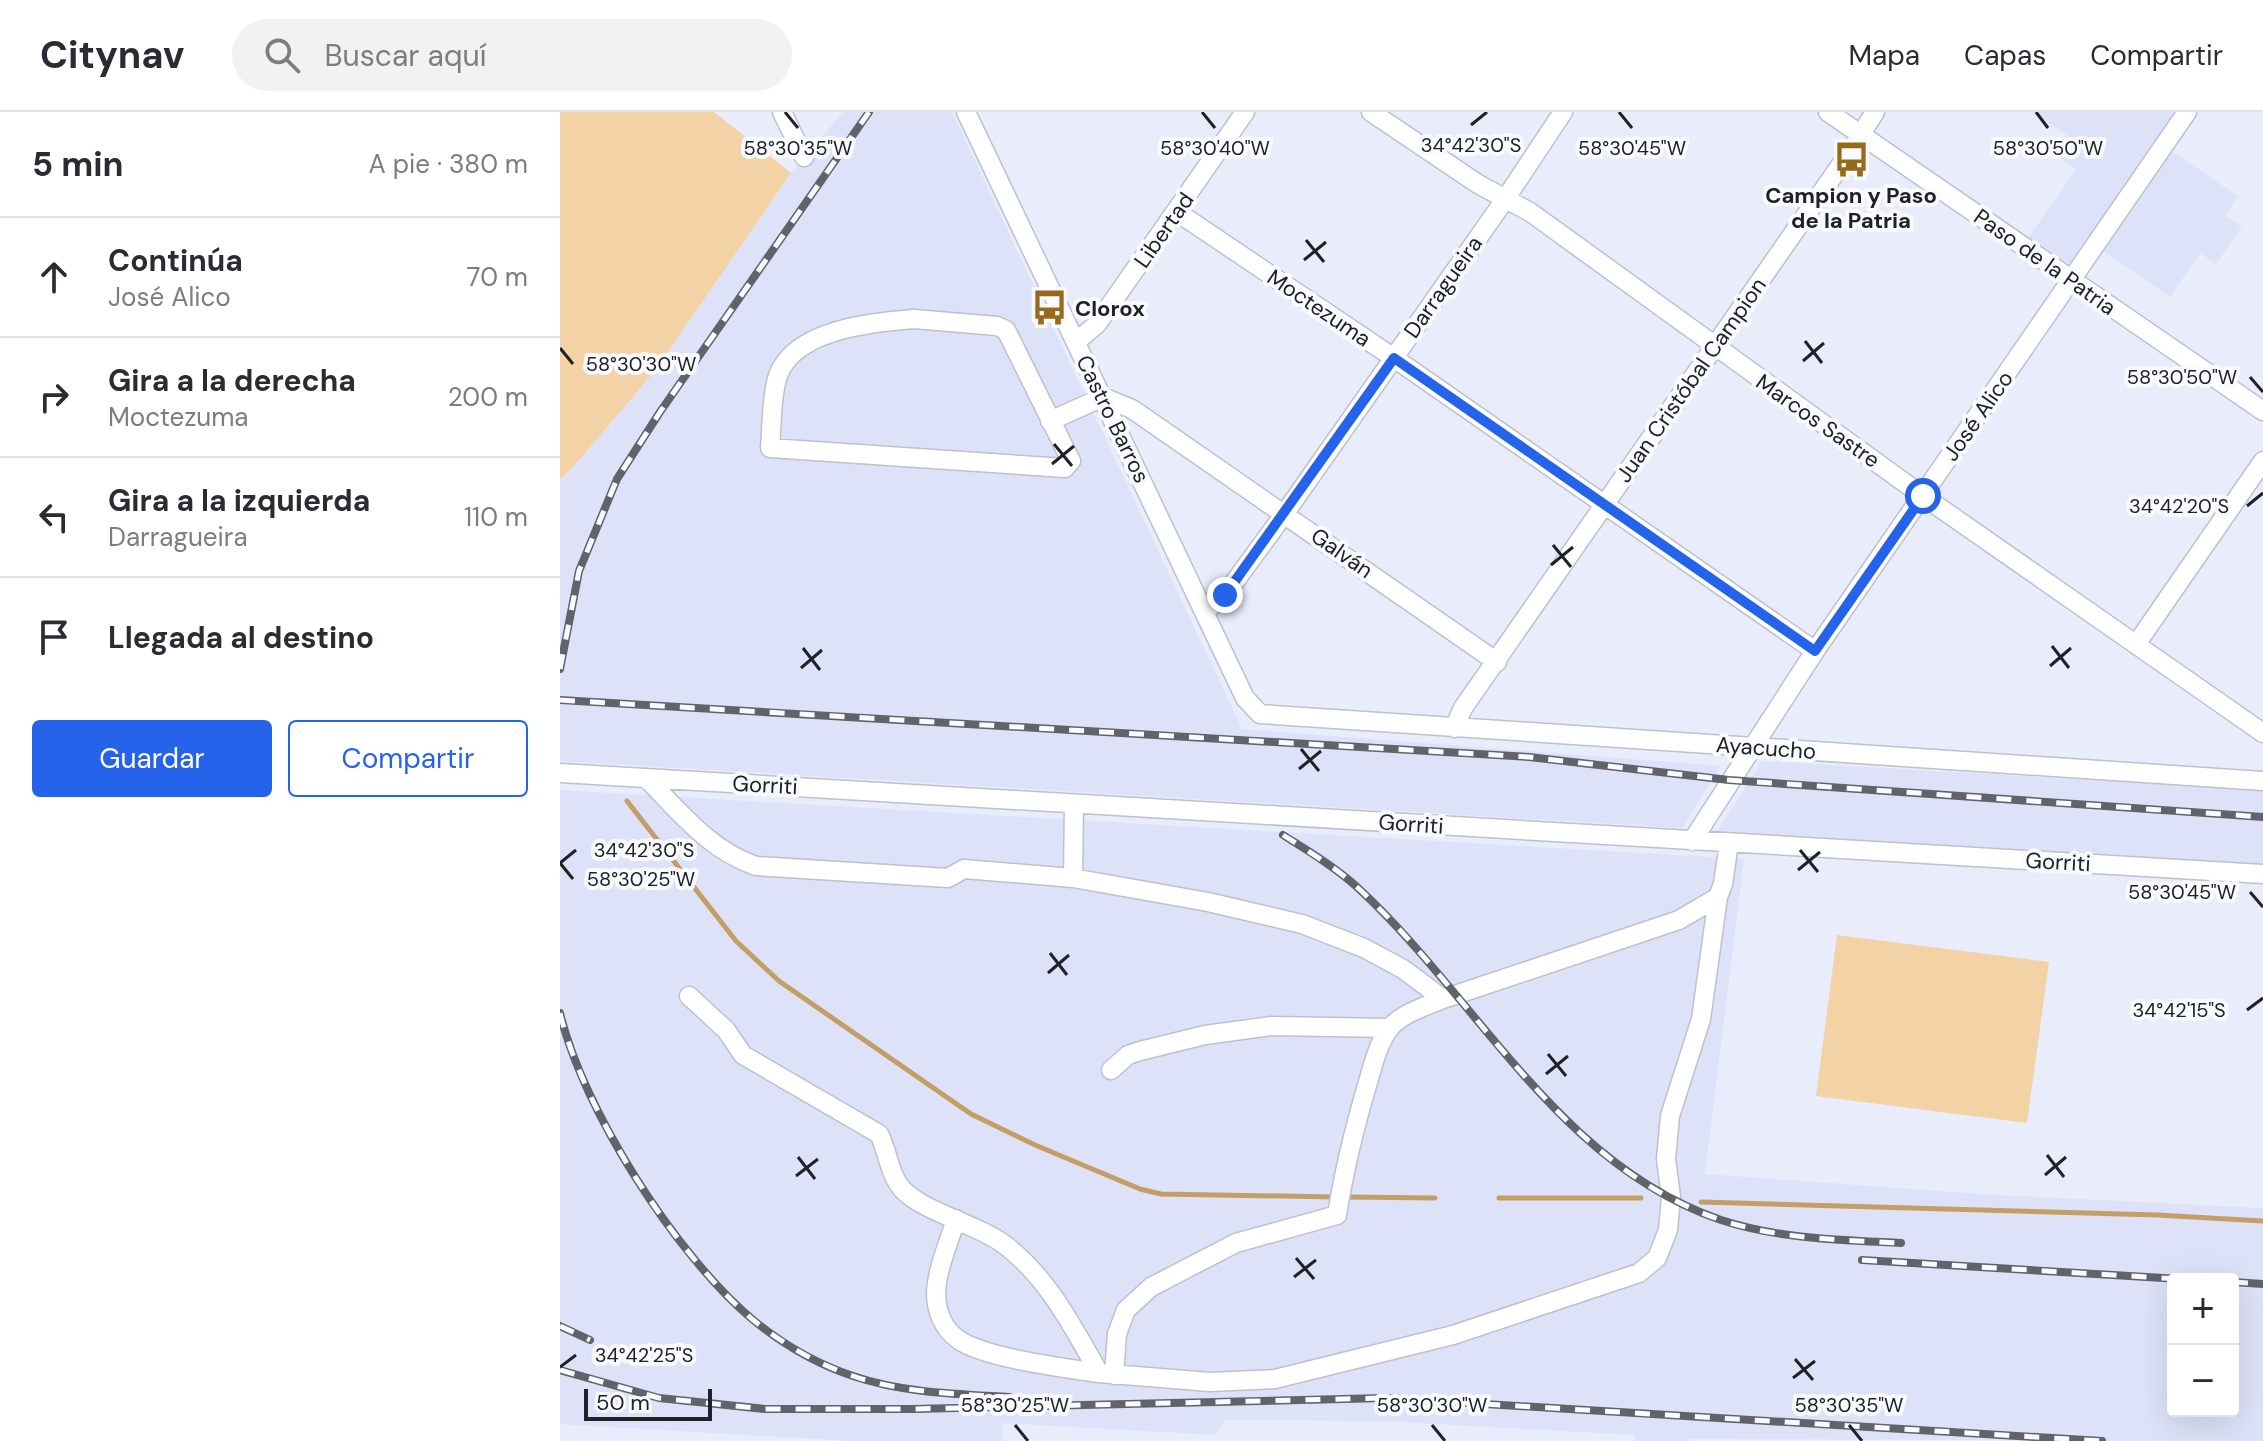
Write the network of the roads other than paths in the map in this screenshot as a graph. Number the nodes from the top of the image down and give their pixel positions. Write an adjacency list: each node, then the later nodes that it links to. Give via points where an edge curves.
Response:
1 (782, 112): 10 (street)
2 (966, 112): 14 (street, Castro Barros)
3 (1245, 112): 12 (street, Libertad)
4 (1371, 112): 11 (street, Marcos Sastre)
5 (1563, 112): 11 (street, Darragueira)
6 (1828, 112): 9 (street, Paso de la Patria)
7 (1875, 112): 9 (street, Juan Cristóbal Campion)
8 (2187, 112): 13 (street, José Alico)
9 (1860, 134): 13 (street, Paso de la Patria); 15 (street, Juan Cristóbal Campion)
10 (804, 157)
11 (1506, 198): 15 (street, Marcos Sastre); 16 (street, Darragueira)
12 (1177, 212): 14 (street, Libertad, via 1097,324); 16 (street, Moctezuma)
13 (2072, 281): 18 (street, Paso de la Patria); 21 (street, José Alico)
14 (1076, 342): 17 (street, Castro Barros)
15 (1713, 346): 21 (street, Marcos Sastre); 22 (street, Juan Cristóbal Campion)
16 (1394, 358): 22 (street, Moctezuma); 23 (street, Darragueira)
17 (1103, 397): 19 (street); 23 (street, Galván, via 1132,409); 24 (street, Castro Barros)
18 (2263, 411)
19 (1050, 421): 19 (street, via 1071,461 1065,468 770,448 782,366 819,336 893,321 1006,330)
20 (2263, 461): 25 (street)
21 (1923, 496): 25 (street, Marcos Sastre); 26 (street, José Alico)
22 (1604, 504): 26 (street, Moctezuma); 27 (street, Juan Cristóbal Campion)
23 (1285, 513): 24 (street, Darragueira, via 1225,595); 27 (street, Galván)
24 (1204, 612): 28 (street, Castro Barros, via 1245,698)
25 (2137, 643): 30 (street, Marcos Sastre)
26 (1815, 651): 31 (street, José Alico)
27 (1497, 662): 29 (street, Juan Cristóbal Campion)
28 (1269, 716): 29 (street, Ayacucho)
29 (1454, 728): 31 (street, Ayacucho)
30 (2263, 733)
31 (1752, 747): 34 (street, Ayacucho); 36 (street, José Alico)
32 (560, 773): 33 (street, Gorriti)
33 (646, 778): 35 (street, Gorriti); 39 (street, via 716,848 756,866 948,878 964,869)
34 (2263, 781)
35 (1074, 804): 36 (street, Gorriti); 39 (street)
36 (1692, 841): 37 (street, Gorriti)
37 (1729, 843): 38 (street, Gorriti); 40 (street)
38 (2263, 874)
39 (1073, 878): 42 (street, via 1302,924 1364,948)
40 (1718, 897): 42 (street, via 1679,920); 46 (street, via 1701,1019 1670,1116 1668,1230 1657,1258 1639,1273 1453,1335 1275,1379 1210,1382)
41 (689, 996): 45 (street, via 726,1030 743,1055 879,1134 903,1190)
42 (1443, 999): 43 (street)
43 (1389, 1028): 44 (street, via 1272,1026 1205,1035 1128,1055); 46 (street, via 1369,1079 1337,1215 1236,1243 1151,1287 1126,1310)
44 (1111, 1070)
45 (956, 1219): 46 (street, via 1026,1262); 46 (street, via 936,1288 946,1328 971,1346)
46 (1106, 1374)

